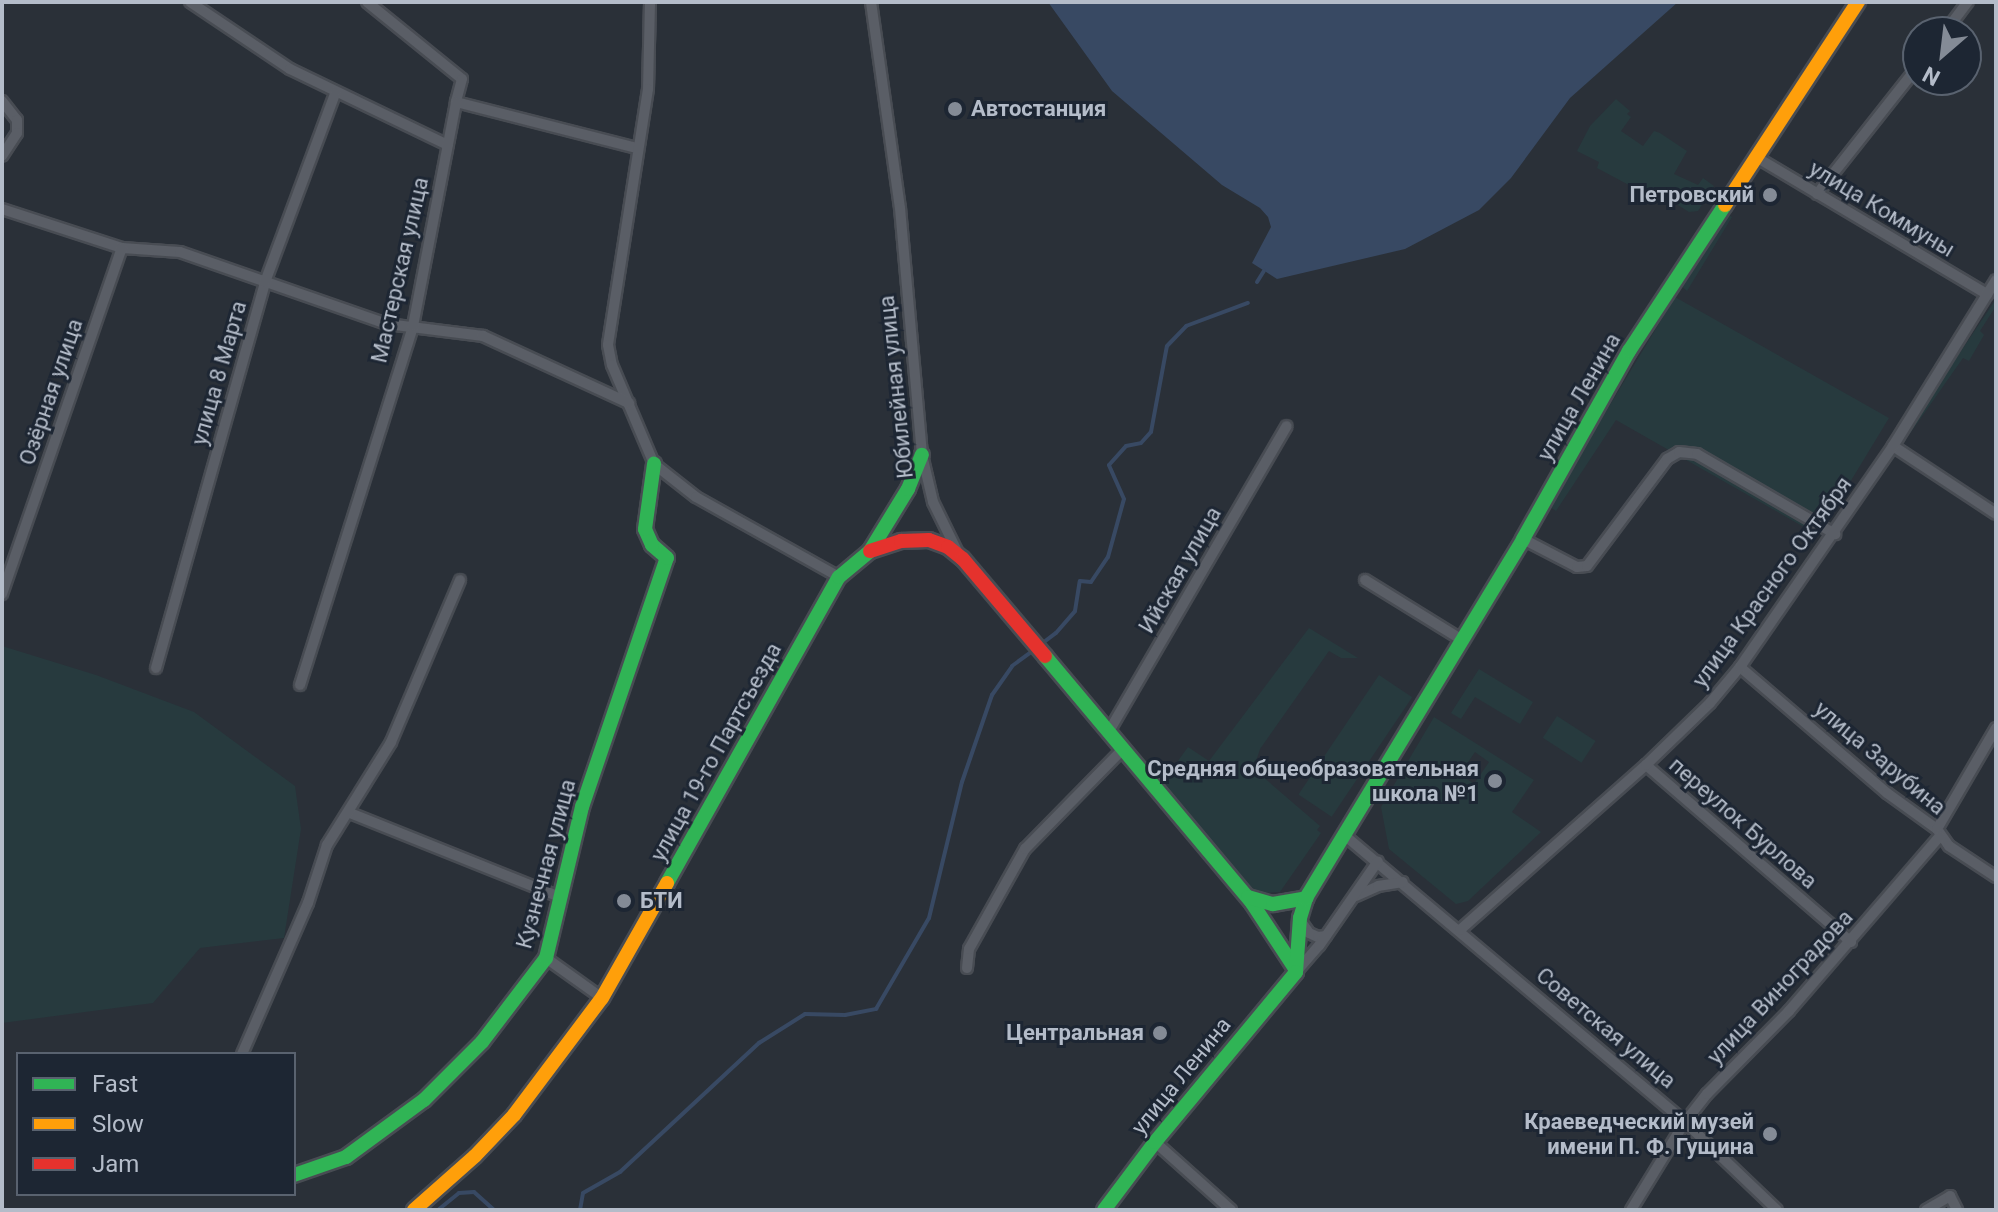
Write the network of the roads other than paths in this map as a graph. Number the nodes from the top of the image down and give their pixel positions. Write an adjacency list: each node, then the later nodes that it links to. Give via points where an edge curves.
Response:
1 (190, 2): 7 (street)
2 (367, 2): 9 (street, via 462,79)
3 (650, 2): 11 (street, via 648,89)
4 (871, 2): 24 (street, Юбилейная улица, via 900,208)
5 (1858, 2): 13 (street, улица Ленина)
6 (1902, 86): 14 (street)
7 (335, 94): 10 (street); 17 (street, улица 8 Марта)
8 (2, 101): 12 (street, via 17,120 17,133)
9 (456, 102): 10 (street, Мастерская улица); 11 (street)
10 (448, 145): 20 (street, Мастерская улица)
11 (637, 148): 21 (street, via 608,345)
12 (2, 156)
13 (1756, 157): 14 (street, улица Коммуны); 28 (street, улица Ленина, via 1629,351)
14 (1817, 194): 19 (street, улица Коммуны)
15 (2, 209): 16 (street)
16 (122, 248): 17 (street, via 180,252); 34 (street, Озёрная улица)
17 (265, 282): 20 (street, via 387,324); 37 (street, улица 8 Марта)
18 (1995, 282): 19 (street, улица Красного Октября)
19 (1987, 294): 23 (street, улица Красного Октября)
20 (413, 326): 21 (street, via 483,336); 38 (street, Мастерская улица)
21 (629, 403): 25 (street)
22 (1287, 426): 40 (street, Ийская улица)
23 (1893, 446): 26 (street); 27 (street, улица Красного Октября)
24 (922, 455): 29 (street, улица 19-го Партсъезда); 30 (street, Юбилейная улица, via 938,514)
25 (654, 464): 31 (street, via 696,497); 50 (street, Кузнечная улица, via 645,529 652,545 667,558 582,807)
26 (1996, 514)
27 (1835, 534): 28 (street, via 1697,454 1679,452 1667,459 1587,566 1577,567); 36 (street, улица Красного Октября)
28 (1523, 539): 35 (street, улица Ленина)
29 (870, 551): 30 (street, via 901,541 929,540); 31 (street, улица 19-го Партсъезда)
30 (963, 559): 40 (street, Юбилейная улица)
31 (839, 577): 60 (street, улица 19-го Партсъезда)
32 (460, 580): 43 (street, via 391,742)
33 (1365, 580): 35 (street)
34 (2, 594)
35 (1462, 640): 44 (street, улица Ленина)
36 (1740, 667): 42 (street, улица Красного Октября); 45 (street, улица Зарубина)
37 (156, 668)
38 (300, 685)
39 (1996, 728): 45 (street, улица Виноградова)
40 (1108, 733): 41 (street, Юбилейная улица)
41 (1122, 750): 49 (street, Юбилейная улица); 58 (street, via 1025,849 969,949)
42 (1646, 765): 54 (street, улица Красного Октября); 56 (street, переулок Бурлова)
43 (350, 813): 50 (street); 61 (street, via 327,845 308,903)
44 (1348, 828): 46 (street, Советская улица); 51 (street, улица Ленина)
45 (1938, 833): 47 (street, улица Зарубина); 56 (street, улица Виноградова)
46 (1378, 861): 48 (street, Советская улица); 52 (street)
47 (1996, 877)
48 (1403, 882): 52 (street); 54 (street, Советская улица)
49 (1248, 897): 51 (street, via 1287,904); 59 (street, Юбилейная улица)
50 (562, 898): 57 (street, Кузнечная улица)
51 (1306, 898): 53 (street, улица Ленина)
52 (1353, 898): 55 (street)
53 (1300, 918): 55 (street, via 1309,933); 59 (street, улица Ленина)
54 (1460, 930): 62 (street, Советская улица)
55 (1326, 936): 59 (street)
56 (1851, 942): 62 (street, улица Виноградова)
57 (546, 958): 60 (street); 64 (street, Кузнечная улица, via 482,1042 424,1100 346,1157)
58 (967, 968)
59 (1296, 972): 63 (street, улица Ленина)
60 (602, 998): 65 (street, улица 19-го Партсъезда, via 506,1125)
61 (243, 1052)
62 (1685, 1122): 68 (street, улица Виноградова); 69 (street, Советская улица)
63 (1155, 1142): 66 (street, улица Ленина); 67 (street)
64 (296, 1174)
65 (414, 1210)
66 (1104, 1210)
67 (1231, 1210)
68 (1631, 1210)
69 (1777, 1210)
70 (1926, 1210): 71 (street, via 1950,1196)
71 (1957, 1210)

